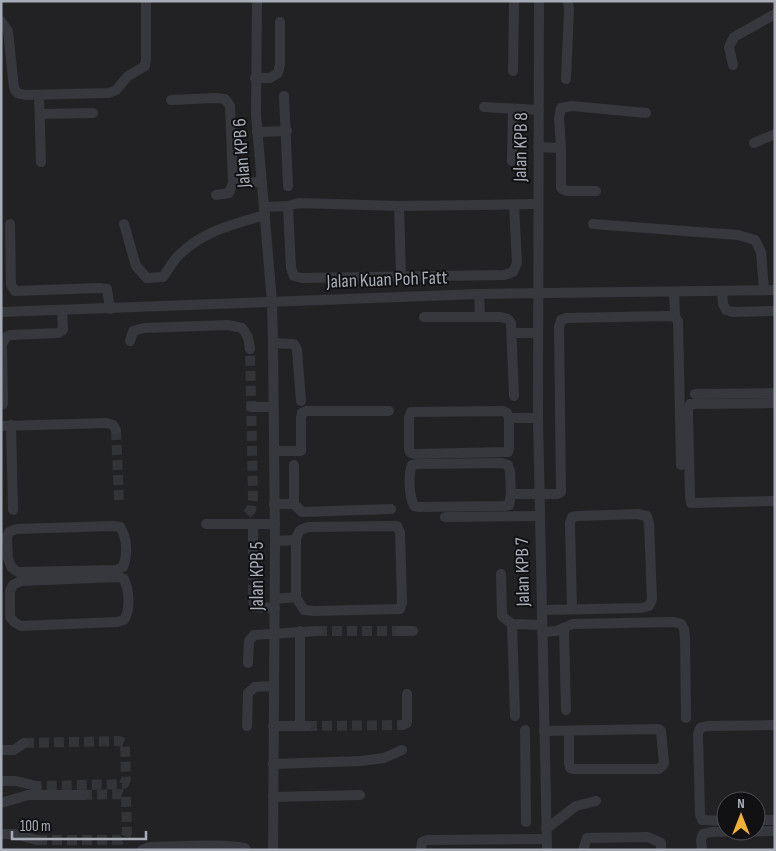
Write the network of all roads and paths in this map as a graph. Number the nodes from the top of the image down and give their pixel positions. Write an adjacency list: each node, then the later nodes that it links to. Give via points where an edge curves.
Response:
1 (146, 1): 13 (street, via 145,66 110,92)
2 (257, 1): 11 (street, Jalan KPB 6)
3 (514, 1): 10 (street)
4 (540, 1): 18 (street, Jalan KPB 8)
5 (568, 1): 12 (street)
6 (775, 14): 9 (street, via 734,37 729,47)
7 (1, 22): 13 (street, via 8,31 14,88 17,93)
8 (280, 22): 11 (street, via 278,73 270,78)
9 (733, 65)
10 (513, 71)
11 (255, 78): 23 (street, Jalan KPB 6)
12 (566, 79)
13 (39, 95): 21 (street)
14 (284, 96): 22 (street)
15 (171, 100): 31 (street, via 225,99 230,106)
16 (484, 107): 17 (street)
17 (513, 110): 18 (street); 28 (street)
18 (539, 110): 26 (street, Jalan KPB 8)
19 (94, 113): 21 (street)
20 (646, 113): 27 (street, via 572,106 561,108)
21 (40, 114): 29 (street)
22 (287, 131): 23 (street); 32 (street)
23 (257, 132): 30 (street, Jalan KPB 6)
24 (775, 134): 25 (street)
25 (754, 143)
26 (538, 147): 27 (street); 35 (street, Jalan KPB 8)
27 (560, 148): 33 (street, via 561,188)
28 (512, 161)
29 (41, 162)
30 (261, 182): 31 (street); 39 (street, Jalan KPB 6)
31 (233, 183): 34 (street, via 230,193)
32 (288, 186)
33 (596, 191)
34 (216, 195)
35 (538, 204): 36 (street); 48 (street, Jalan KPB 8)
36 (514, 205): 38 (street); 43 (street, via 517,263 513,272 504,275)
37 (288, 206): 38 (street, via 299,203); 39 (street); 43 (street, via 294,276)
38 (399, 206): 43 (street)
39 (264, 211): 41 (street, via 201,237 179,255 163,277 147,278 136,266); 50 (street, Jalan KPB 6)
40 (10, 224): 51 (street, via 11,285 15,291 100,288 107,290)
41 (124, 224)
42 (593, 224): 44 (street, via 738,235 755,240 761,252)
43 (401, 276)
44 (764, 290): 45 (street, Jalan Kuan Poh Fatt); 46 (street, Jalan Kuan Poh Fatt)
45 (775, 290)
46 (722, 291): 47 (street, Jalan Kuan Poh Fatt); 53 (street, via 726,310)
47 (674, 292): 48 (street, Jalan Kuan Poh Fatt); 57 (street)
48 (538, 293): 49 (street, Jalan Kuan Poh Fatt); 59 (street, Jalan KPB 7)
49 (479, 294): 50 (street, Jalan Kuan Poh Fatt); 56 (street)
50 (272, 302): 51 (street, Jalan Kuan Poh Fatt); 61 (street, Jalan KPB 5)
51 (110, 309): 52 (street, Jalan Kuan Poh Fatt)
52 (62, 311): 54 (street, Jalan Kuan Poh Fatt); 68 (street, via 63,330 58,333 6,337 2,344)
53 (775, 311)
54 (1, 312)
55 (424, 317): 56 (street)
56 (480, 317): 58 (street, via 508,318 512,323)
57 (675, 317): 78 (street, via 678,321); 80 (street, via 561,320 561,492)
58 (512, 333): 59 (street); 65 (street)
59 (537, 333): 73 (street, Jalan KPB 7)
60 (130, 341): 62 (street, via 133,331 144,328 228,326 242,328)
61 (273, 343): 66 (street, via 294,344 297,350); 70 (street, Jalan KPB 5)
62 (250, 349)
63 (775, 393): 64 (street)
64 (695, 394)
65 (514, 396)
66 (301, 401)
67 (775, 403): 81 (street, via 690,404 688,411 691,503)
68 (3, 404)
69 (251, 407): 70 (street)
70 (273, 407): 76 (street, Jalan KPB 5)
71 (389, 411): 76 (street, via 302,412 301,451)
72 (509, 418): 72 (street, via 503,411 411,412 409,450 415,454 508,452); 73 (street)
73 (538, 418): 80 (street, Jalan KPB 7)
74 (6, 426): 75 (street, via 107,423); 84 (street)
75 (116, 430)
76 (274, 451): 82 (street, Jalan KPB 5)
77 (294, 465): 83 (street)
78 (681, 465)
79 (511, 494): 79 (street, via 509,505 504,506 414,506 410,471 412,465 418,464 502,462 510,471); 80 (street)
80 (539, 494): 86 (street, Jalan KPB 7)
81 (775, 502)
82 (274, 504): 83 (street); 90 (street, Jalan KPB 5)
83 (294, 504): 85 (street, via 302,512)
84 (13, 510)
85 (391, 510)
86 (540, 516): 87 (street); 101 (street, Jalan KPB 7)
87 (445, 517)
88 (206, 524): 89 (street)
89 (253, 524): 90 (street); 94 (street)
90 (275, 524): 93 (street, Jalan KPB 5)
91 (4, 538): 91 (street, via 16,529 120,527 124,532 126,561 116,570 18,572 11,567)
92 (296, 540): 93 (street); 97 (street); 97 (street, via 301,529 309,527 397,526 400,532 402,603 400,609 393,610 314,611 304,610)
93 (275, 541): 99 (street, Jalan KPB 5)
94 (253, 570)
95 (501, 574): 102 (street, via 502,616)
96 (6, 591): 96 (street, via 21,581 119,577 124,578 126,585 128,614 117,622 21,626 10,617)
97 (296, 597): 99 (street)
98 (253, 598): 99 (street, via 255,607)
99 (275, 604): 108 (street, Jalan KPB 5)
100 (572, 609): 100 (street, via 649,606 652,589 647,516 572,517); 101 (street)
101 (542, 610): 103 (street, Jalan KPB 7)
102 (512, 624): 103 (street); 114 (street)
103 (542, 628): 104 (street, via 556,632); 121 (street, Jalan KPB 7)
104 (564, 628): 113 (street); 115 (street, via 573,624 681,624 685,638)
105 (300, 631): 106 (street); 108 (street); 119 (street, via 303,726)
106 (317, 631)
107 (400, 631): 109 (street)
108 (274, 632): 110 (street, via 254,635 249,641); 111 (street, Jalan KPB 5)
109 (413, 632)
110 (248, 663)
111 (273, 686): 118 (street, via 255,686 248,693); 119 (street, Jalan KPB 5)
112 (407, 694): 116 (street, via 407,723)
113 (566, 710)
114 (515, 716)
115 (686, 718)
116 (403, 725)
117 (775, 725): 136 (street, via 700,728 700,814 702,820)
118 (247, 726)
119 (273, 726): 126 (street, Jalan KPB 5)
120 (525, 730): 127 (street)
121 (544, 731): 122 (street); 128 (street, Jalan KPB 7)
122 (569, 732): 122 (street, via 658,729 663,735 664,764 659,769 570,768)
123 (24, 743): 124 (street, via 14,750)
124 (1, 750)
125 (402, 750): 126 (street, via 384,758 361,761)
126 (273, 764): 133 (street, Jalan KPB 5)
127 (526, 776): 128 (street); 137 (street)
128 (545, 776): 140 (street, Jalan KPB 7)
129 (1, 781): 130 (street)
130 (36, 786)
131 (84, 794): 135 (street, via 28,795)
132 (360, 794): 133 (street)
133 (273, 797): 145 (street, Jalan KPB 5)
134 (596, 801): 140 (street, via 576,806)
135 (1, 803)
136 (716, 821)
137 (526, 822)
138 (775, 831): 149 (street, via 710,832 703,834)
139 (1, 834): 141 (street)
140 (546, 839): 142 (street)
141 (37, 840)
142 (523, 845): 146 (street, via 427,840 422,842)
143 (142, 850): 144 (street, via 148,847 238,847)
144 (246, 850)
145 (273, 850)
146 (421, 850)
147 (583, 850): 148 (street, via 587,838 648,837 661,843)
148 (661, 850)
149 (702, 850)

